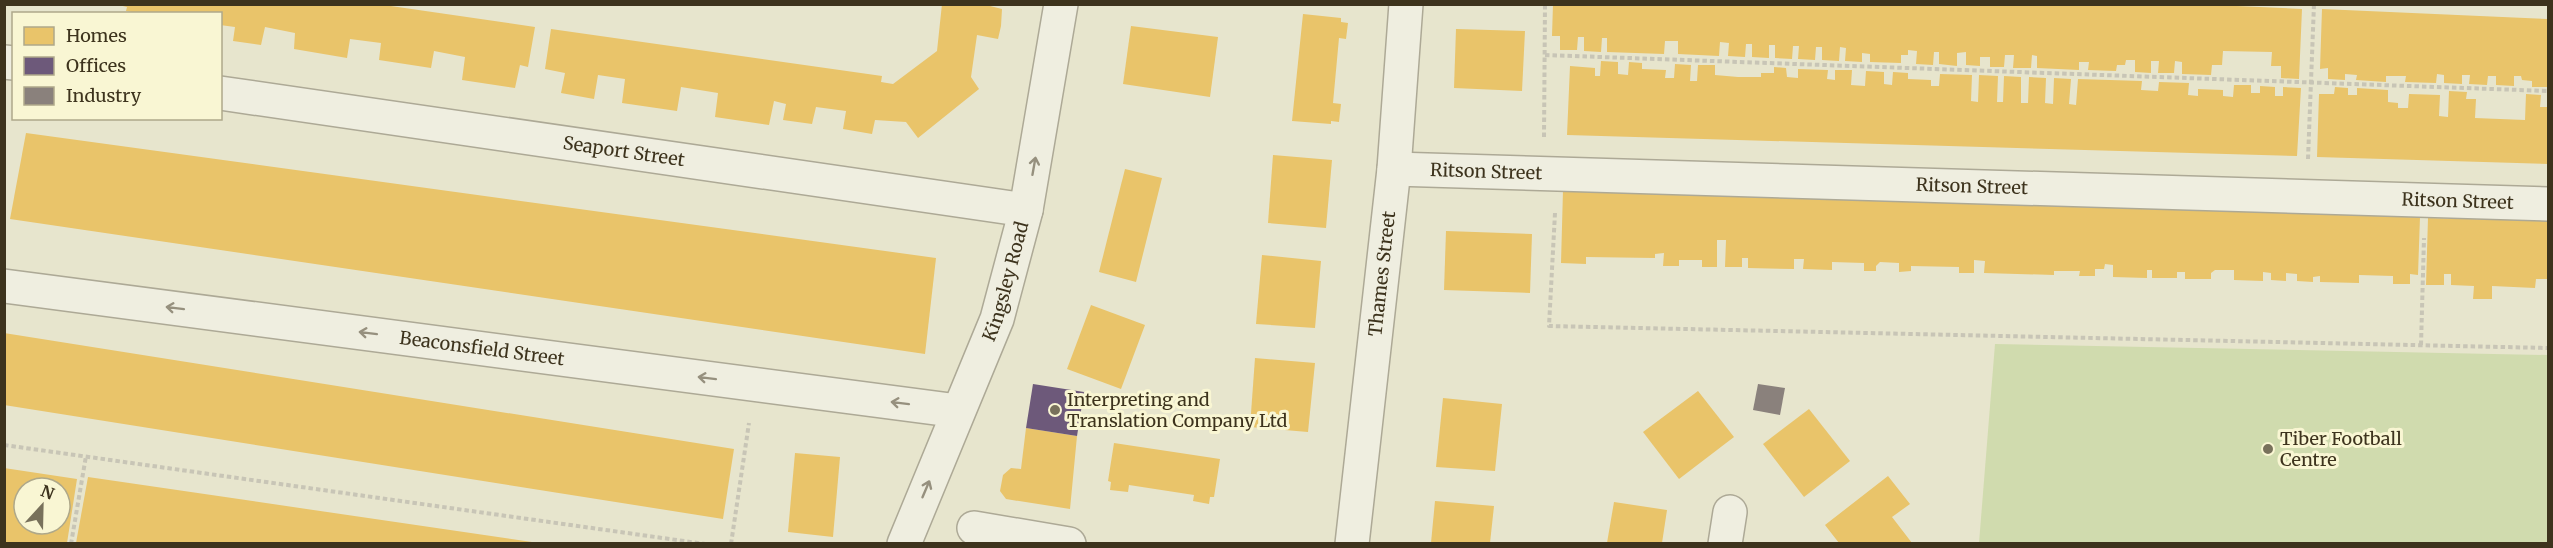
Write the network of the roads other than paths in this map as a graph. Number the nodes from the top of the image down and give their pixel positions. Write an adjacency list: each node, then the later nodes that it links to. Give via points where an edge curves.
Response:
1 (1061, 4): 6 (street, Kingsley Road, one-way to 1)
2 (1406, 4): 4 (street, Thames Street)
3 (222, 93): 6 (street, Seaport Street)
4 (1394, 169): 5 (street, Ritson Street); 12 (street, Thames Street)
5 (2548, 204)
6 (1026, 210): 8 (street, Kingsley Road, via 997,319)
7 (4, 286): 8 (street, Beaconsfield Street, one-way to 7)
8 (958, 411): 10 (street, Kingsley Road, one-way to 8)
9 (974, 528): 11 (street)
10 (904, 543)
11 (1069, 543)
12 (1352, 543)

